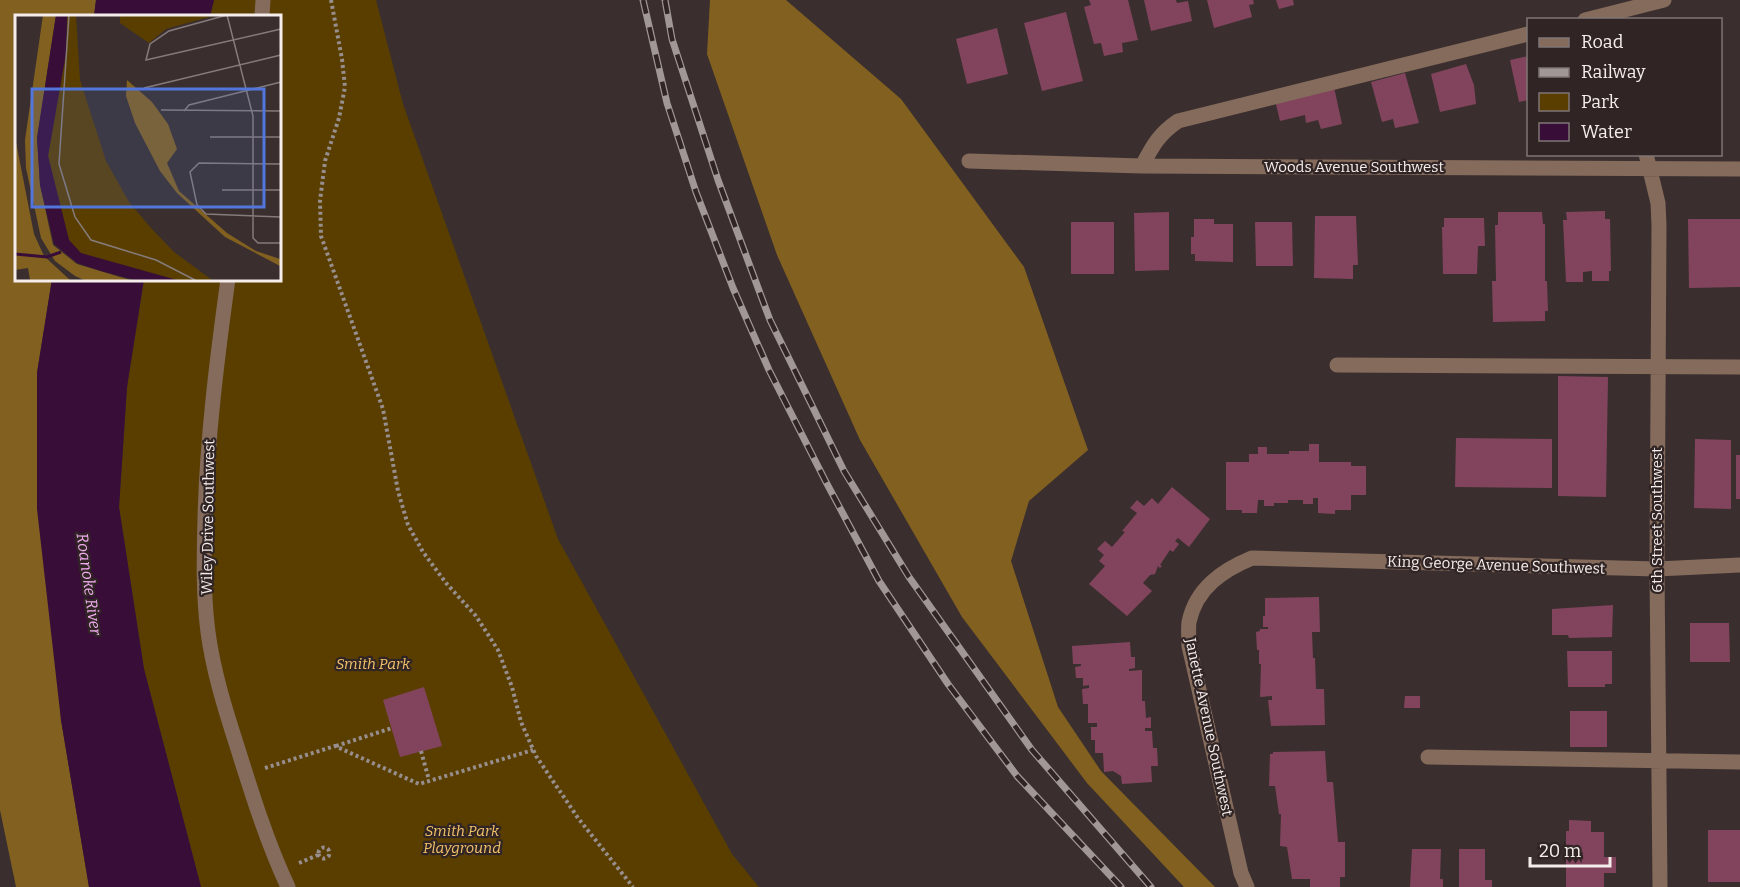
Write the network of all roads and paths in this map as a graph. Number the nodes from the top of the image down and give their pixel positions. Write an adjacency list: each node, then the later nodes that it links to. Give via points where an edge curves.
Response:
1 (263, 0): 5 (street)
2 (331, 0): 21 (path, via 345,87 326,161 320,201 321,236 383,409 408,525 423,552 476,616 498,650)
3 (1664, 0): 4 (street)
4 (1606, 11): 6 (street)
5 (262, 15)
6 (1590, 18)
7 (1527, 34): 10 (street, via 1178,121 1163,132)
8 (969, 161): 10 (street, Woods Avenue Southwest)
9 (1648, 161): 10 (street, Woods Avenue Southwest); 11 (street, Woods Avenue Southwest); 14 (street, 6th Street Southwest, via 1658,203)
10 (1142, 166)
11 (1740, 169)
12 (228, 280): 26 (street, Wiley Drive Southwest, via 208,451 203,569 208,633 223,703)
13 (1337, 365): 14 (street)
14 (1658, 367): 15 (street); 18 (street, 6th Street Southwest)
15 (1740, 367)
16 (1252, 558): 18 (street, King George Avenue Southwest); 34 (street, Janette Avenue Southwest, via 1212,581 1198,598 1189,622 1189,646)
17 (1740, 565): 18 (street, King George Avenue Southwest)
18 (1657, 569): 24 (street, 6th Street Southwest)
19 (392, 728): 20 (path)
20 (335, 746): 26 (path); 27 (path, via 419,784)
21 (533, 750): 27 (path); 33 (path, via 578,818)
22 (421, 751): 27 (path)
23 (1428, 758): 24 (street)
24 (1658, 762): 25 (street); 35 (street, 6th Street Southwest)
25 (1740, 762)
26 (246, 774): 32 (street, Wiley Drive Southwest)
27 (429, 780)
28 (318, 855): 30 (path)
29 (292, 857): 30 (path)
30 (296, 865): 31 (path)
31 (299, 872)
32 (288, 887)
33 (633, 887)
34 (1247, 887)
35 (1660, 887)

